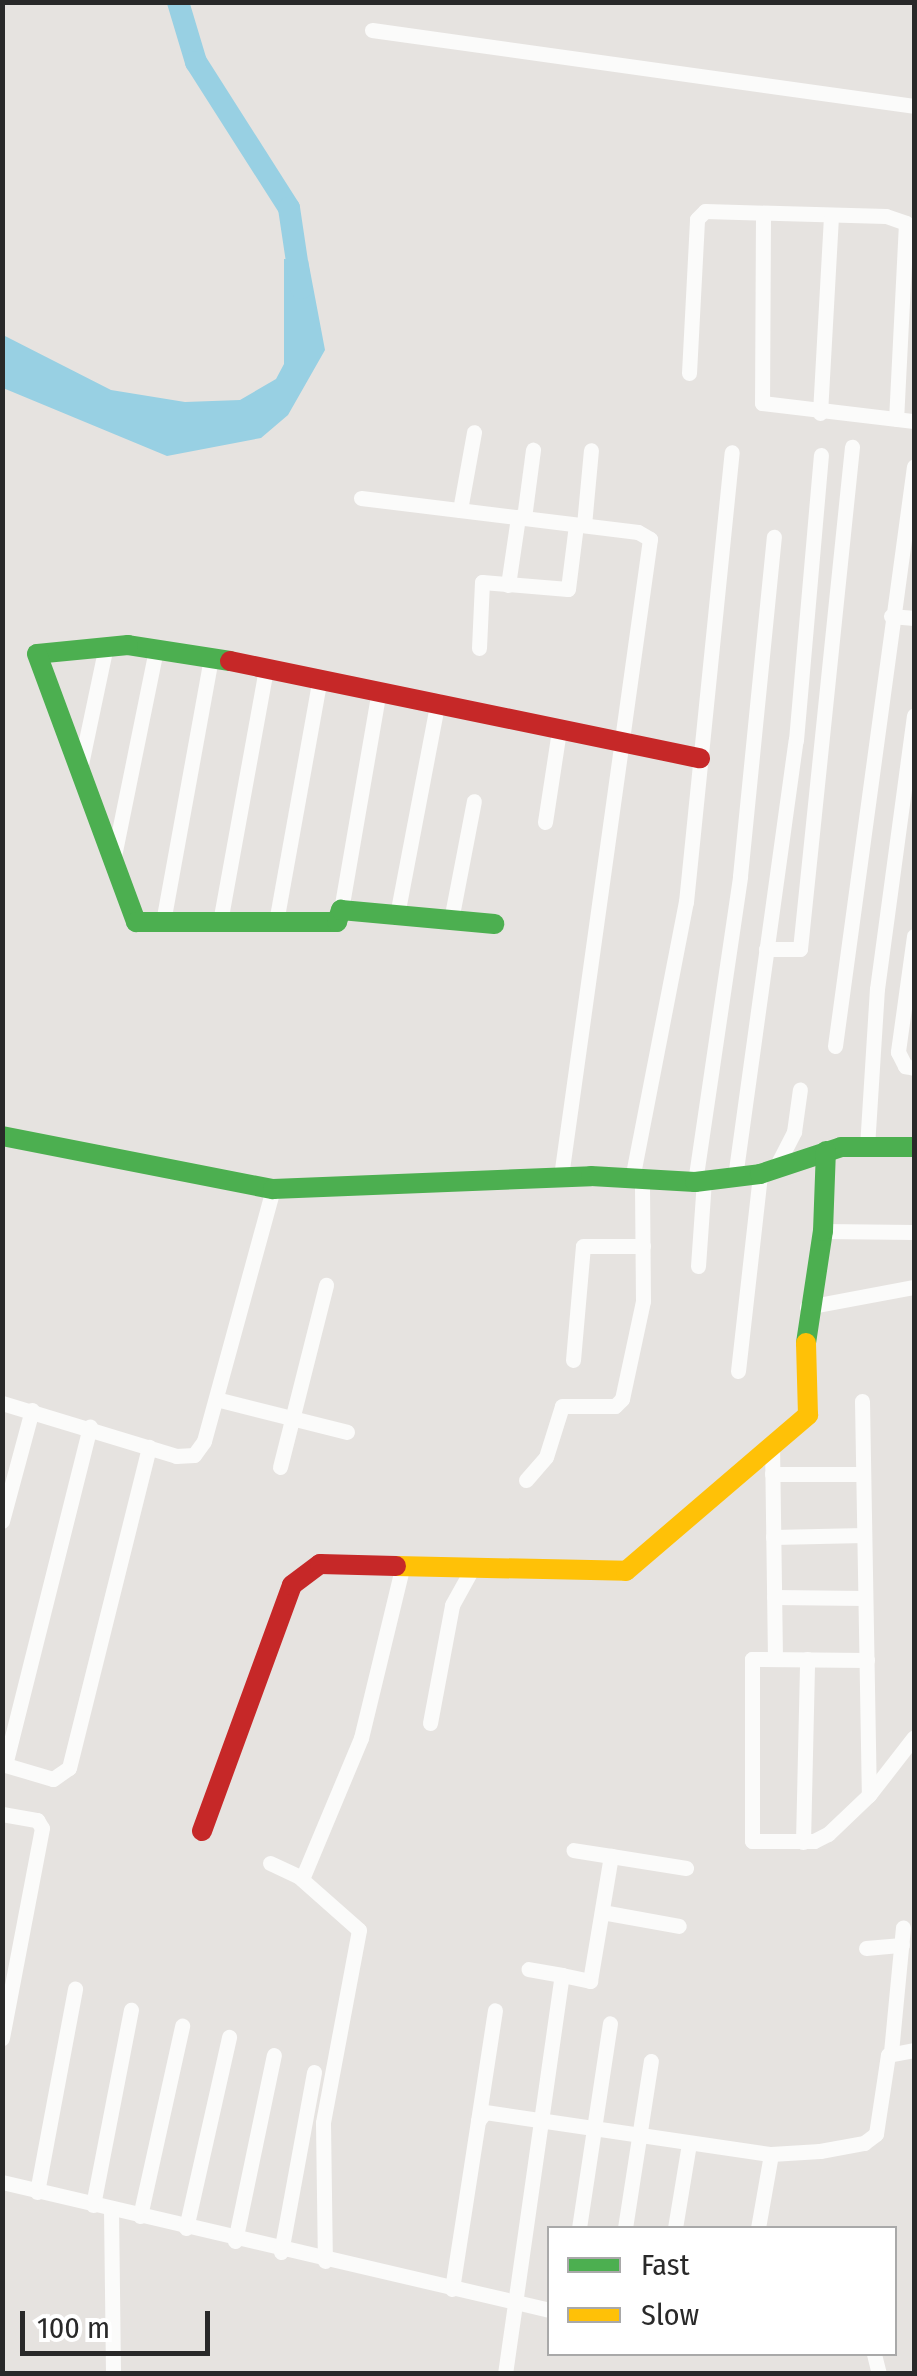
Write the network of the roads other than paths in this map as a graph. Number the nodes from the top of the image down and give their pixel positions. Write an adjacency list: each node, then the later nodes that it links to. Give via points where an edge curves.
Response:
1 (372, 30): 2 (street)
2 (914, 106)
3 (763, 216): 4 (street, via 788,211); 5 (street, via 704,211 697,219); 6 (street, via 762,403)
4 (831, 218): 6 (street); 7 (street, via 886,216 906,223)
5 (689, 373)
6 (820, 413): 7 (street)
7 (896, 419): 8 (street)
8 (914, 421)
9 (474, 432): 17 (street)
10 (852, 447): 48 (street, via 800,950)
11 (533, 450): 18 (street)
12 (591, 450): 19 (street)
13 (732, 452): 35 (street)
14 (821, 455): 48 (street, via 796,740)
15 (914, 466): 22 (street)
16 (361, 498): 17 (street)
17 (460, 510): 18 (street)
18 (521, 518): 19 (street); 21 (street)
19 (580, 525): 21 (street, via 570,588); 34 (street, via 650,540)
20 (774, 537): 60 (street, via 740,876)
21 (508, 585): 25 (street, via 482,582)
22 (891, 616): 23 (street); 49 (street)
23 (914, 618)
24 (106, 646): 26 (street); 36 (street); 36 (street, via 37,654)
25 (479, 648)
26 (156, 650): 27 (street); 39 (street)
27 (210, 658): 28 (street); 43 (street)
28 (266, 668): 29 (street); 44 (street)
29 (320, 678): 30 (street); 45 (street)
30 (380, 689): 31 (street); 40 (street)
31 (438, 701): 33 (street); 41 (street)
32 (914, 715): 53 (street, via 878,989)
33 (559, 730): 34 (street); 38 (street)
34 (622, 742): 35 (street); 57 (street)
35 (700, 758): 59 (street, via 686,902)
36 (78, 776): 39 (street)
37 (474, 801): 42 (street)
38 (545, 822)
39 (112, 863): 43 (street, via 136,922)
40 (341, 910): 41 (street); 45 (street, via 337,922)
41 (397, 916): 42 (street)
42 (451, 920): 46 (street)
43 (163, 922): 44 (street)
44 (220, 922): 45 (street)
45 (276, 922)
46 (494, 924)
47 (914, 936): 50 (street, via 898,1052)
48 (766, 949): 58 (street)
49 (834, 1046)
50 (914, 1068)
51 (800, 1090): 56 (street, via 794,1132)
52 (2, 1136): 61 (street)
53 (867, 1147): 54 (street); 55 (street)
54 (914, 1147)
55 (826, 1151): 56 (street); 62 (street)
56 (767, 1171): 58 (street); 70 (street)
57 (561, 1176): 59 (street); 61 (street)
58 (736, 1177): 60 (street)
59 (637, 1180): 60 (street); 64 (street)
60 (699, 1182): 65 (street)
61 (273, 1190): 71 (street)
62 (823, 1231): 63 (street); 68 (street)
63 (914, 1232)
64 (643, 1246): 69 (street, via 583,1246); 83 (street, via 642,1301 622,1400 615,1406 562,1406 546,1456)
65 (698, 1266)
66 (326, 1285): 75 (street)
67 (914, 1287): 68 (street)
68 (807, 1307): 78 (street, via 810,1412)
69 (574, 1360)
70 (738, 1370)
71 (216, 1399): 75 (street); 79 (street, via 194,1455)
72 (862, 1401): 82 (street)
73 (2, 1404): 74 (street)
74 (32, 1410): 76 (street); 84 (street)
75 (292, 1418): 77 (street); 80 (street)
76 (90, 1427): 79 (street); 96 (street)
77 (347, 1432)
78 (772, 1444): 81 (street); 88 (street, via 638,1566 613,1573)
79 (150, 1447): 96 (street, via 70,1768 53,1779)
80 (280, 1467)
81 (772, 1474): 82 (street); 86 (street)
82 (863, 1474): 85 (street)
83 (526, 1480)
84 (2, 1521)
85 (864, 1535): 86 (street); 90 (street)
86 (773, 1537): 89 (street)
87 (402, 1568): 88 (street); 99 (street, via 320,1564 298,1578); 105 (street, via 361,1738)
88 (471, 1572): 94 (street, via 452,1605)
89 (774, 1596): 90 (street); 91 (street)
90 (866, 1598): 93 (street)
91 (775, 1659): 92 (street); 100 (street, via 752,1659 752,1841)
92 (807, 1660): 93 (street); 100 (street)
93 (867, 1660): 97 (street)
94 (430, 1723)
95 (914, 1737): 97 (street)
96 (4, 1764)
97 (869, 1795): 100 (street, via 828,1834)
98 (2, 1814): 119 (street, via 37,1820 42,1828)
99 (202, 1831)
100 (803, 1842)
101 (573, 1850): 102 (street)
102 (611, 1856): 104 (street); 106 (street)
103 (270, 1863): 105 (street)
104 (686, 1868)
105 (302, 1879): 143 (street, via 360,1930 323,2123)
106 (602, 1912): 107 (street); 112 (street, via 590,1981)
107 (679, 1926)
108 (903, 1928): 109 (street)
109 (902, 1945): 110 (street); 121 (street)
110 (866, 1948)
111 (530, 1969): 112 (street)
112 (562, 1975): 125 (street)
113 (75, 1989): 132 (street)
114 (131, 2010): 133 (street)
115 (495, 2010): 126 (street)
116 (610, 2023): 127 (street)
117 (182, 2026): 135 (street)
118 (228, 2037): 140 (street)
119 (2, 2038)
120 (914, 2050): 121 (street)
121 (891, 2052): 130 (street, via 881,2124 871,2139)
122 (274, 2055): 141 (street)
123 (650, 2061): 128 (street)
124 (314, 2072): 142 (street)
125 (542, 2120): 126 (street, via 490,2110); 127 (street); 145 (street)
126 (478, 2121): 144 (street)
127 (595, 2130): 128 (street); 136 (street)
128 (639, 2136): 129 (street); 137 (street)
129 (688, 2143): 130 (street); 138 (street)
130 (771, 2154): 139 (street)
131 (2, 2182): 132 (street)
132 (37, 2192): 133 (street)
133 (93, 2204): 134 (street)
134 (112, 2209): 135 (street); 147 (street)
135 (140, 2216): 140 (street)
136 (578, 2226)
137 (625, 2226)
138 (675, 2226)
139 (758, 2226)
140 (186, 2228): 141 (street)
141 (234, 2241): 142 (street)
142 (282, 2252): 143 (street)
143 (324, 2261): 144 (street)
144 (452, 2289): 145 (street)
145 (514, 2302): 146 (street); 148 (street)
146 (547, 2309)
147 (113, 2374)
148 (505, 2374)

